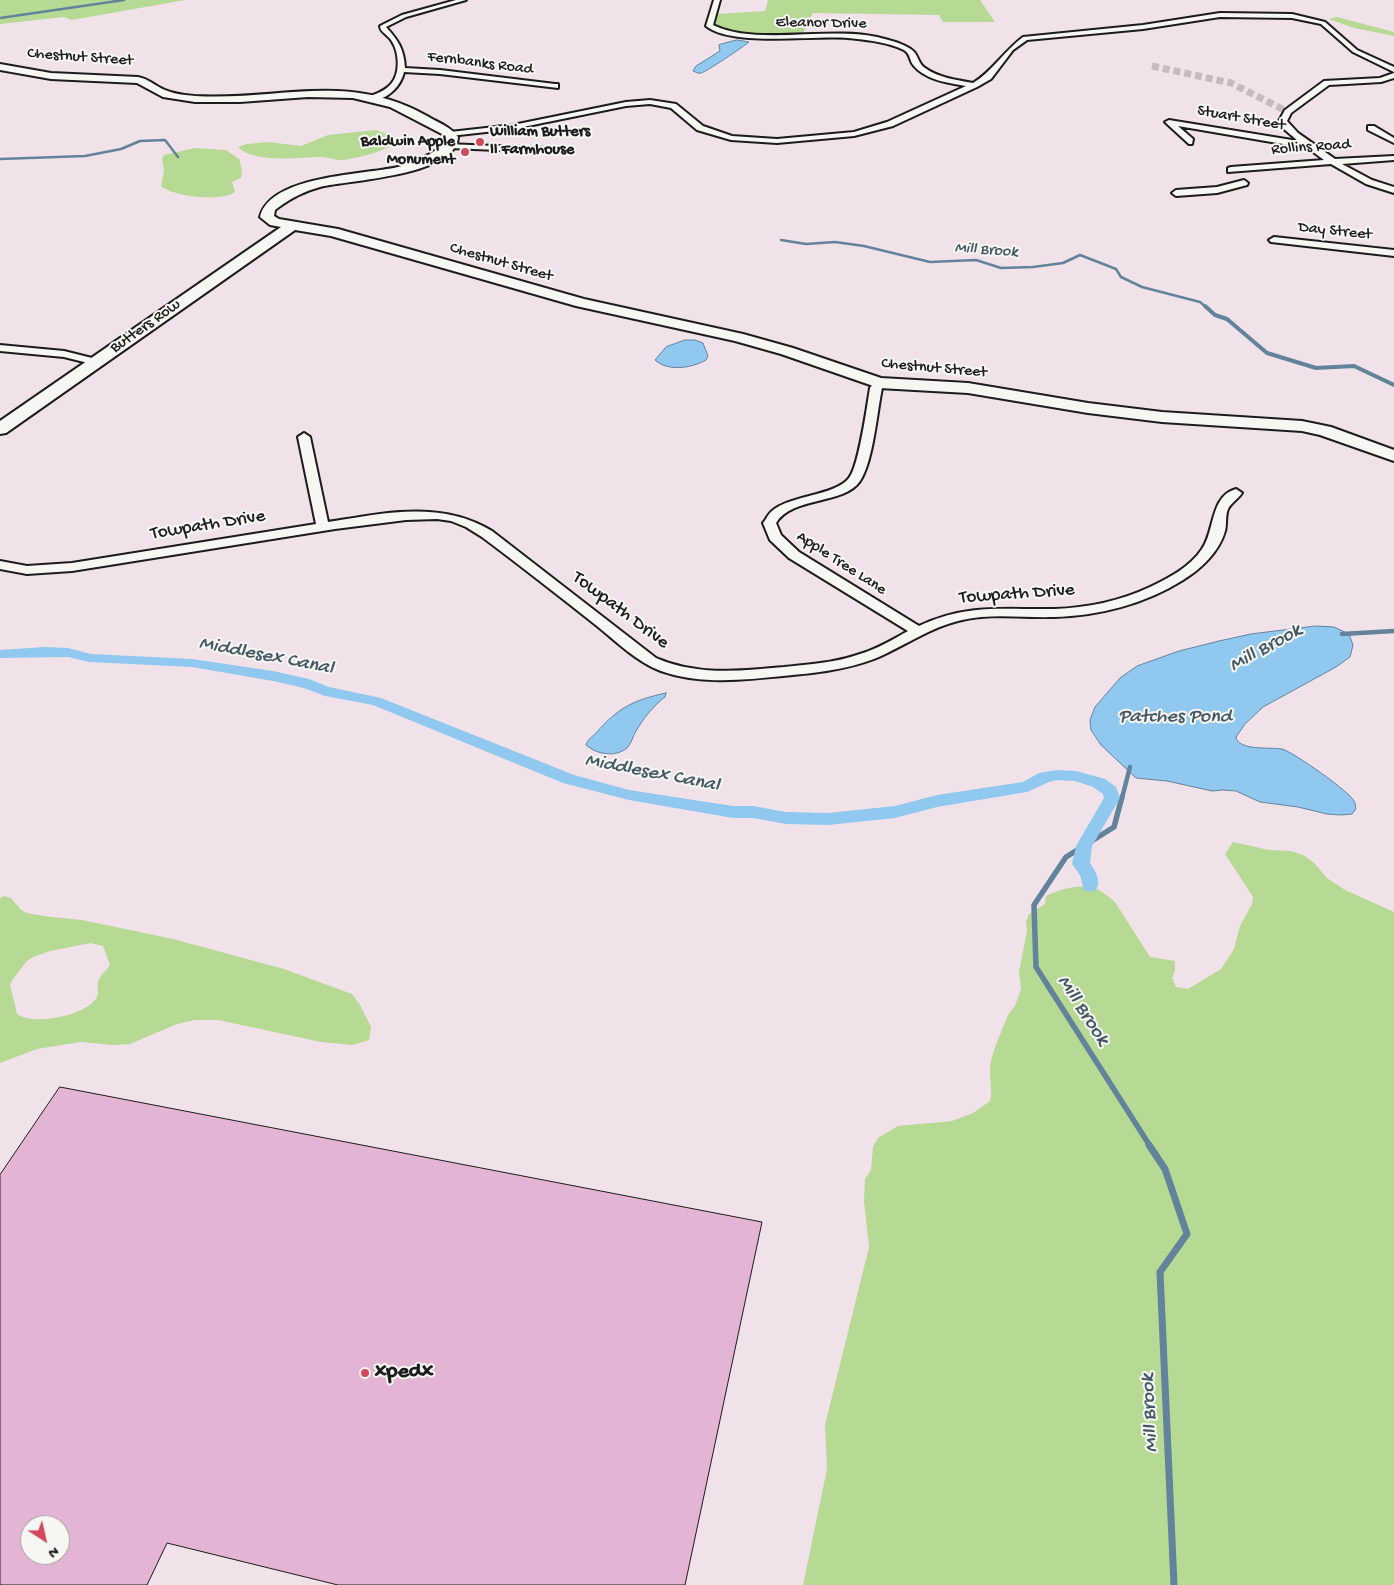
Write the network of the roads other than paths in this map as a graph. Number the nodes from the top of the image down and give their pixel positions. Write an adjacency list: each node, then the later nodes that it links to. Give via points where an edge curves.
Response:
1 (463, 0): 4 (street, via 400,17 382,27 397,44)
2 (717, 0): 7 (street, Eleanor Drive, via 709,26 716,31 746,36 842,36 881,40 910,51 914,63 924,71)
3 (0, 67): 9 (street, Chestnut Street, via 44,75 142,81 165,94 197,99 329,93)
4 (401, 70): 8 (street, Fernbanks Road, via 449,72); 9 (street, via 396,84)
5 (1394, 70): 7 (street, via 1355,50 1323,23 1292,16 1215,15 1147,26 1025,38 988,76)
6 (1394, 75): 14 (street, via 1380,80 1330,82 1288,112 1283,124)
7 (974, 85): 11 (street, via 890,124 832,137 767,141 731,138 700,128 673,106 650,102 619,105)
8 (555, 86)
9 (374, 98): 11 (street, Chestnut Street, via 404,109)
10 (1386, 126): 12 (street, via 1372,128)
11 (449, 140): 15 (street); 20 (street, Chestnut Street, via 434,158 407,169 311,185 285,197 268,210 267,217 271,220)
12 (1394, 141)
13 (1189, 142): 14 (street, Stuart Street, via 1168,118)
14 (1308, 144): 17 (street)
15 (548, 150)
16 (1394, 158): 17 (street, Rollins Road)
17 (1334, 162): 18 (street, via 1362,178); 19 (street, Rollins Road, via 1227,167 1248,186)
18 (1394, 190)
19 (1176, 193)
20 (293, 226): 24 (street, Butters Row); 25 (street, Chestnut Street, via 333,232 560,297 766,345)
21 (1274, 240): 22 (street, Day Street)
22 (1394, 253)
23 (0, 348): 24 (street, via 64,354)
24 (96, 362): 26 (street, Butters Row)
25 (879, 383): 28 (street, Chestnut Street, via 968,388 1162,417 1302,426); 32 (street, Apple Tree Lane, via 853,482 838,491 781,510 771,527 778,542 794,554)
26 (0, 429)
27 (304, 437): 30 (street)
28 (1394, 456)
29 (1236, 493): 32 (street, Towpath Drive, via 1221,509 1218,530 1206,555 1183,575 1155,591 1114,605 1076,611 963,615)
30 (322, 527): 31 (street, Towpath Drive, via 72,567 28,570); 32 (street, Towpath Drive, via 421,515 445,516 470,524 645,657 690,674 726,676 841,664 875,653)
31 (0, 565)
32 (919, 632)

